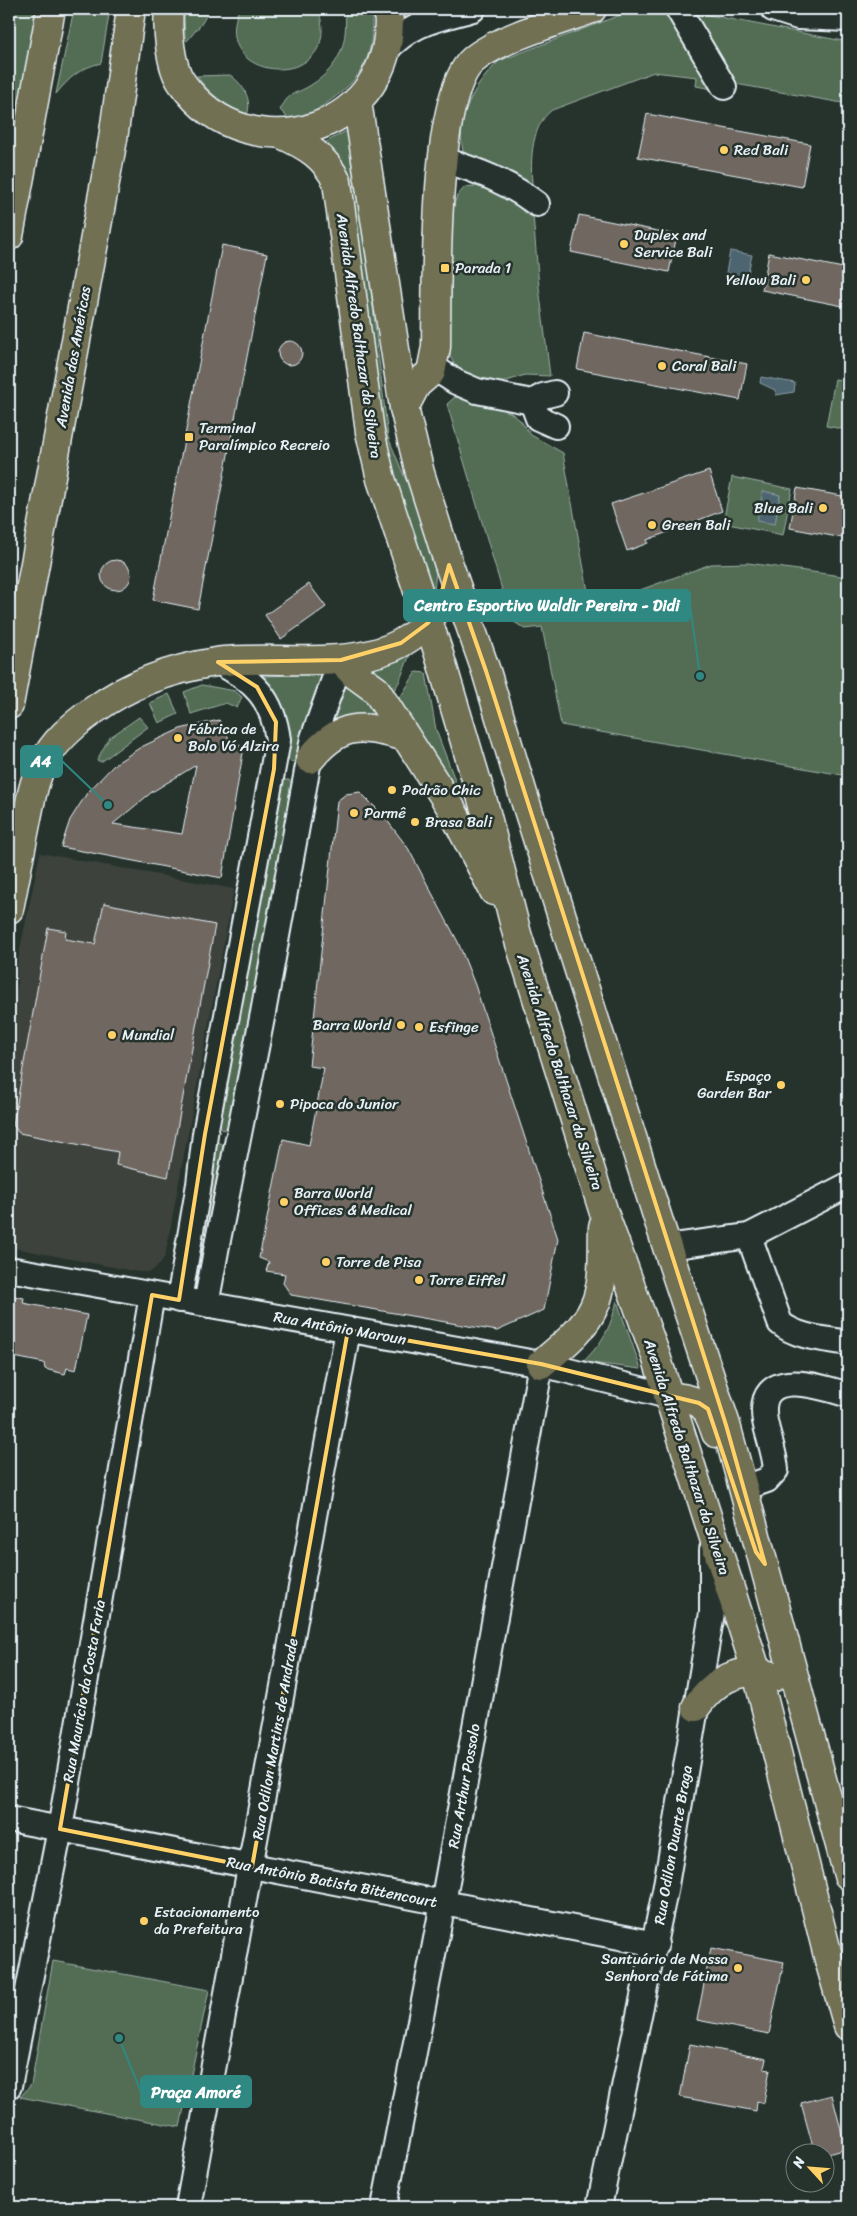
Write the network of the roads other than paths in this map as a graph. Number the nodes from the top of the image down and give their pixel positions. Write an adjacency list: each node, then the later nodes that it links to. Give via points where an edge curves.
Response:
1 (51, 9): 16 (main road)
2 (130, 9): 26 (main road, Avenida das Américas, via 113,139)
3 (169, 9): 13 (main road, via 168,38 181,82 216,115 248,130)
4 (388, 9): 10 (main road)
5 (474, 9): 10 (street, via 413,27)
6 (592, 9): 14 (main road, via 523,34 472,60 461,75 448,119)
7 (678, 9): 11 (street)
8 (773, 9): 9 (street, via 798,17)
9 (848, 19)
10 (385, 51): 12 (main road, via 374,78)
11 (724, 87)
12 (357, 101): 13 (main road, via 322,125); 20 (main road, Avenida Alfredo Balthazar da Silveira)
13 (278, 134): 23 (main road, Avenida Alfredo Balthazar da Silveira, via 308,147 321,157 337,182 370,432 381,479)
14 (443, 160): 15 (street, via 498,179); 17 (main road)
15 (537, 204)
16 (9, 236)
17 (433, 367): 19 (street, via 477,391); 20 (main road, via 416,384)
18 (555, 393): 19 (street)
19 (532, 402): 21 (street, via 538,418)
20 (404, 408): 22 (main road, Avenida Alfredo Balthazar da Silveira, via 420,474)
21 (556, 426)
22 (449, 565): 23 (main road, via 440,602); 37 (main road, Avenida Alfredo Balthazar da Silveira, via 466,608)
23 (428, 623): 24 (main road, via 401,643); 31 (main road, Avenida Alfredo Balthazar da Silveira, via 485,809)
24 (341, 660): 25 (main road); 27 (main road, via 376,690); 28 (street, via 313,738)
25 (218, 662): 29 (street, via 239,672 257,687 268,704 276,722 278,740); 30 (main road, via 179,669 142,681 109,699 60,739 41,766 35,782)
26 (9, 705)
27 (405, 737): 28 (main road, via 368,727 353,728 322,744); 31 (main road, via 450,806)
28 (307, 768): 29 (street); 36 (street)
29 (274, 769): 34 (street, via 205,1134)
30 (9, 909)
31 (517, 934): 33 (main road, Avenida Alfredo Balthazar da Silveira)
32 (848, 1185): 35 (street)
33 (604, 1213): 44 (main road, via 600,1288 594,1308 579,1329); 46 (main road, Avenida Alfredo Balthazar da Silveira)
34 (191, 1230): 36 (street, via 200,1242); 40 (street)
35 (749, 1236): 37 (street); 43 (street, via 780,1323 787,1330 800,1334)
36 (218, 1240): 41 (street)
37 (666, 1247): 47 (main road, Avenida Alfredo Balthazar da Silveira)
38 (9, 1269): 39 (street, Rua Antônio Maroun)
39 (152, 1295): 40 (street, Rua Antônio Maroun); 54 (street, Rua Maurício da Costa Faria)
40 (179, 1300): 41 (street, Rua Antônio Maroun)
41 (209, 1305): 42 (street, Rua Antônio Maroun)
42 (348, 1330): 44 (street, Rua Antônio Maroun); 55 (street, Rua Odilon Martins de Andrade)
43 (848, 1343)
44 (541, 1364): 46 (street, Rua Antônio Maroun); 57 (street, Rua Arthur Possolo)
45 (848, 1395): 47 (street, via 799,1383 780,1384 772,1390 764,1410 776,1470 767,1480)
46 (668, 1396): 48 (main road, Avenida Alfredo Balthazar da Silveira); 49 (main road, via 699,1403 708,1410 756,1552)
47 (744, 1488): 49 (main road, Avenida Alfredo Balthazar da Silveira)
48 (710, 1526): 50 (main road, Avenida Alfredo Balthazar da Silveira); 51 (street, Rua Odilon Duarte Braga, via 712,1613)
49 (765, 1564): 53 (main road, Avenida Alfredo Balthazar da Silveira)
50 (757, 1673): 51 (main road, via 742,1673 719,1681); 53 (main road, via 784,1683 824,1809); 59 (main road, Avenida Alfredo Balthazar da Silveira)
51 (696, 1707): 58 (street, Rua Odilon Duarte Braga)
52 (9, 1819): 54 (street, Rua Antônio Batista Bittencourt)
53 (832, 1819): 56 (main road, Avenida Alfredo Balthazar da Silveira)
54 (60, 1829): 55 (street, Rua Antônio Batista Bittencourt); 60 (street, Rua Maurício da Costa Faria)
55 (252, 1867): 57 (street, Rua Antônio Batista Bittencourt); 62 (street, Rua Odilon Martins de Andrade)
56 (848, 1875)
57 (443, 1903): 58 (street, Rua Antônio Batista Bittencourt); 63 (street, Rua Arthur Possolo)
58 (656, 1944): 61 (street, Rua Odilon Duarte Braga)
59 (848, 2026)
60 (9, 2086)
61 (608, 2161): 64 (street, Rua Odilon Duarte Braga); 65 (street, Rua Odilon Duarte Braga)
62 (188, 2207)
63 (384, 2207)
64 (599, 2207)
65 (612, 2207)

